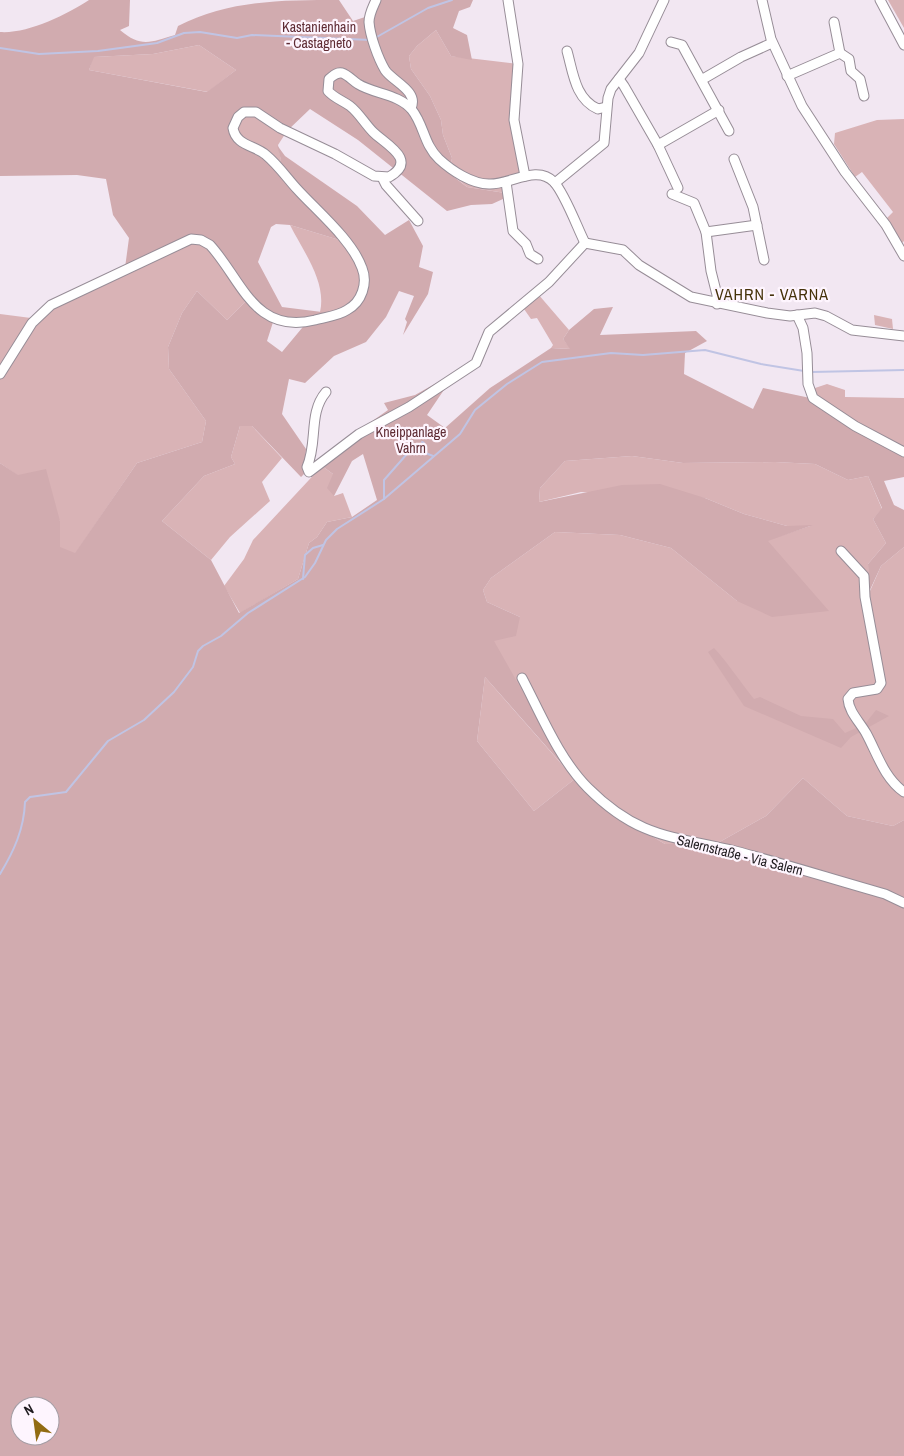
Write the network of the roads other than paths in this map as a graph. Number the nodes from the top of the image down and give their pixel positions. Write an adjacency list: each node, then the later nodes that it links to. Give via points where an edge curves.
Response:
1 (376, 0): 17 (street, via 370,14 372,34 386,71 401,82 412,100)
2 (508, 0): 22 (street, via 518,64 514,120)
3 (664, 0): 13 (street, via 639,53)
4 (762, 0): 8 (street)
5 (880, 0): 9 (street)
6 (834, 22): 11 (street)
7 (671, 42): 14 (street, via 682,45)
8 (772, 43): 12 (street); 14 (street, via 741,56)
9 (904, 45)
10 (567, 51): 16 (street, via 578,90 584,99 598,109)
11 (840, 53): 12 (street); 15 (street, via 849,59 851,71 860,79)
12 (787, 76): 30 (street, via 817,131 886,225)
13 (618, 79): 16 (street); 20 (street)
14 (703, 79): 18 (street)
15 (864, 96)
16 (606, 107): 25 (street, via 604,143)
17 (411, 108): 23 (street, via 358,84 344,74 338,73 329,79 328,90 332,96 351,107 375,134 398,152 398,168 393,175); 24 (street, via 429,147 449,167 483,184)
18 (719, 110): 19 (street); 20 (street)
19 (729, 130)
20 (658, 145): 28 (street, via 675,191 694,204)
21 (734, 159): 27 (street)
22 (525, 176): 24 (street); 25 (street, via 543,176)
23 (383, 179): 26 (street); 36 (street, via 280,128 256,112 244,112 234,122 234,132 240,141 266,154 358,258 365,282 363,294 356,304 338,314 308,322 274,318 261,312 248,299 210,245 191,239 51,305 32,323)
24 (506, 182): 31 (street, via 513,231 526,244 530,254)
25 (555, 183): 29 (street)
26 (418, 221)
27 (757, 225): 28 (street); 32 (street)
28 (706, 232): 33 (street)
29 (585, 243): 33 (street, via 623,250 639,265 682,293); 37 (street, via 550,282 488,332 476,363 409,407 359,434 309,472 307,467 313,454 316,409)
30 (904, 256)
31 (538, 259)
32 (764, 260)
33 (717, 304): 34 (street)
34 (797, 315): 35 (street, via 815,313 852,330); 38 (street, via 803,328 810,394 818,403)
35 (904, 336)
36 (0, 374)
37 (326, 392)
38 (904, 452)
39 (841, 551): 41 (street, via 864,576 881,683 877,689 853,693 848,699 848,707 882,766)
40 (522, 678): 42 (street, Salernstraße - Via Salern, via 559,745 587,787 617,814 656,834 735,851 885,894)
41 (904, 792)
42 (904, 903)

